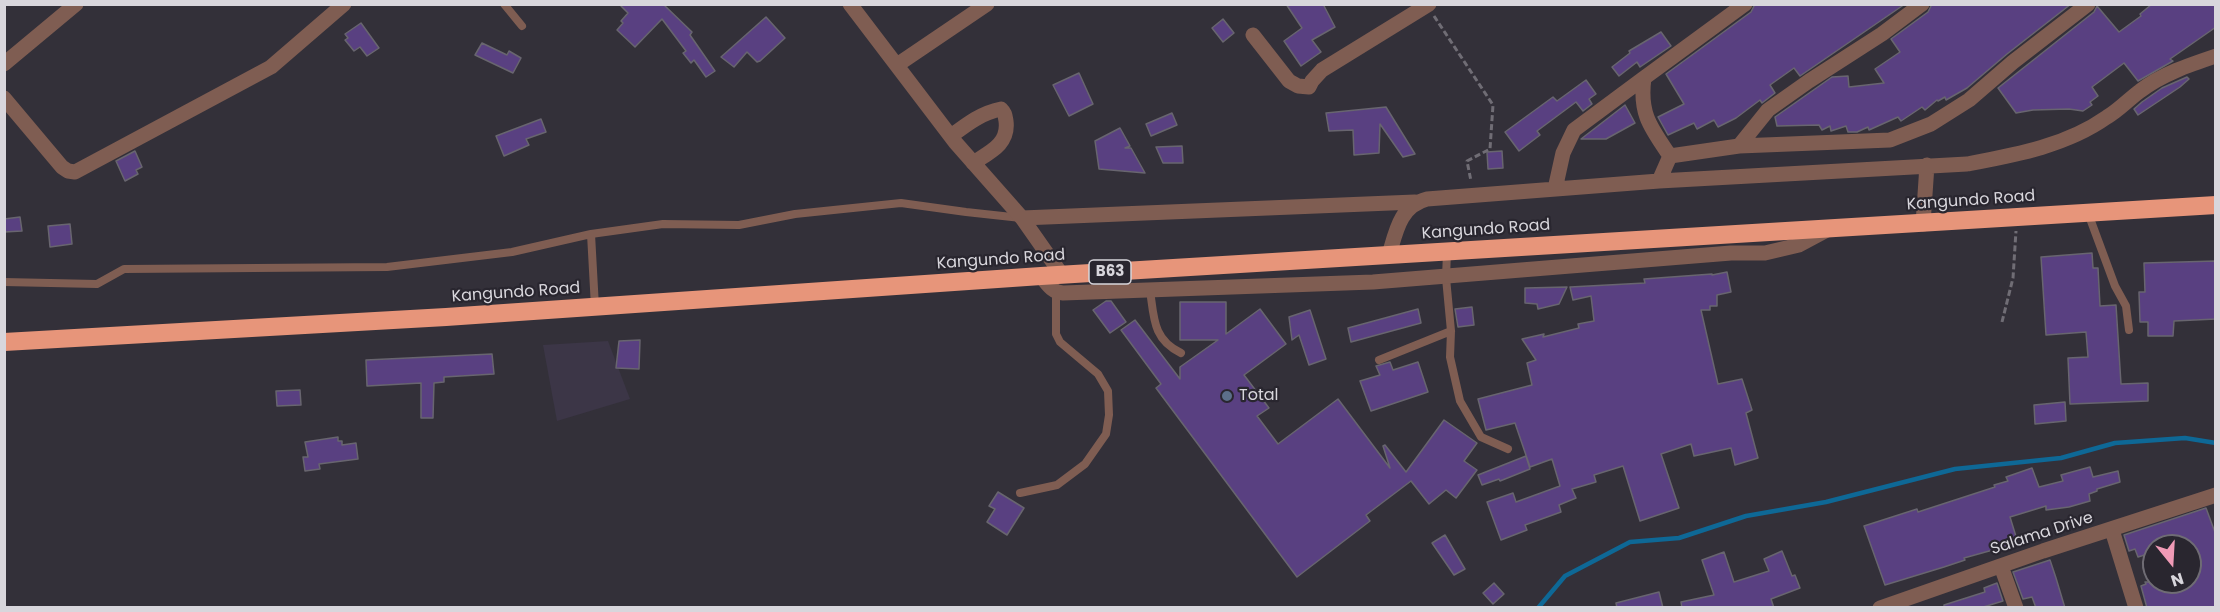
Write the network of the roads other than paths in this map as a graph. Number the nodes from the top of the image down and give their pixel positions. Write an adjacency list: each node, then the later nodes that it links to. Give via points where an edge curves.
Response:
1 (76, 4): 13 (street)
2 (344, 4): 16 (street, via 271,67 75,172 62,167)
3 (504, 4): 10 (lane)
4 (850, 4): 14 (street)
5 (987, 4): 14 (street)
6 (1745, 4): 15 (street)
7 (1922, 4): 18 (street, via 1768,110)
8 (2088, 4): 18 (street, via 1969,99 1931,124 1890,140)
9 (1428, 5): 11 (street, via 1322,70 1309,87 1289,81)
10 (522, 26)
11 (1253, 35)
12 (2216, 56): 21 (street, via 2166,75 2107,118 2068,138 2013,156 1967,164)
13 (4, 64)
14 (897, 65): 17 (street)
15 (1644, 78): 19 (street, via 1643,109); 23 (street, via 1574,130 1563,153)
16 (4, 98)
17 (951, 136): 20 (street); 20 (street, via 989,111 1001,109 1005,113 1004,140)
18 (1739, 146): 19 (street)
19 (1670, 156): 22 (street)
20 (973, 163): 27 (street)
21 (1927, 165): 22 (street); 28 (street)
22 (1659, 181): 23 (street)
23 (1555, 189): 24 (street)
24 (1415, 202): 27 (street); 32 (street, via 1399,222)
25 (2216, 205): 26 (highway, Kangundo Road / B63)
26 (2088, 213): 28 (highway, Kangundo Road / B63); 39 (lane, via 2126,306)
27 (1022, 218): 30 (lane, via 901,202 795,214 739,225 663,224); 35 (street)
28 (1923, 224): 29 (highway, Kangundo Road / B63)
29 (1831, 228): 31 (highway, Kangundo Road / B63); 33 (street, via 1799,246 1765,253)
30 (591, 234): 34 (lane, via 512,252 387,267 124,269 97,284); 37 (lane)
31 (1447, 252): 32 (highway, Kangundo Road / B63); 33 (lane)
32 (1389, 255): 35 (highway, Kangundo Road / B63)
33 (1446, 278): 36 (street); 38 (lane)
34 (4, 282)
35 (1059, 284): 36 (street); 37 (highway, Kangundo Road / B63, via 1041,276); 44 (lane, via 1056,334 1060,342 1098,374 1108,391 1106,434 1085,464 1057,485)
36 (1150, 290): 41 (lane, via 1154,320 1162,340)
37 (595, 307): 40 (highway, Kangundo Road / B63)
38 (1451, 330): 42 (lane); 43 (lane, via 1450,357 1460,400 1482,438)
39 (2129, 330)
40 (4, 342)
41 (1181, 353)
42 (1379, 360)
43 (1508, 449)
44 (1020, 493)
45 (2216, 495): 46 (street, Salama Drive)
46 (2112, 530): 47 (street, Salama Drive); 51 (street)
47 (2001, 566): 48 (street, Salama Drive); 50 (street)
48 (1896, 605): 49 (street, Salama Drive)
49 (1880, 608)
50 (2016, 608)
51 (2136, 608)

